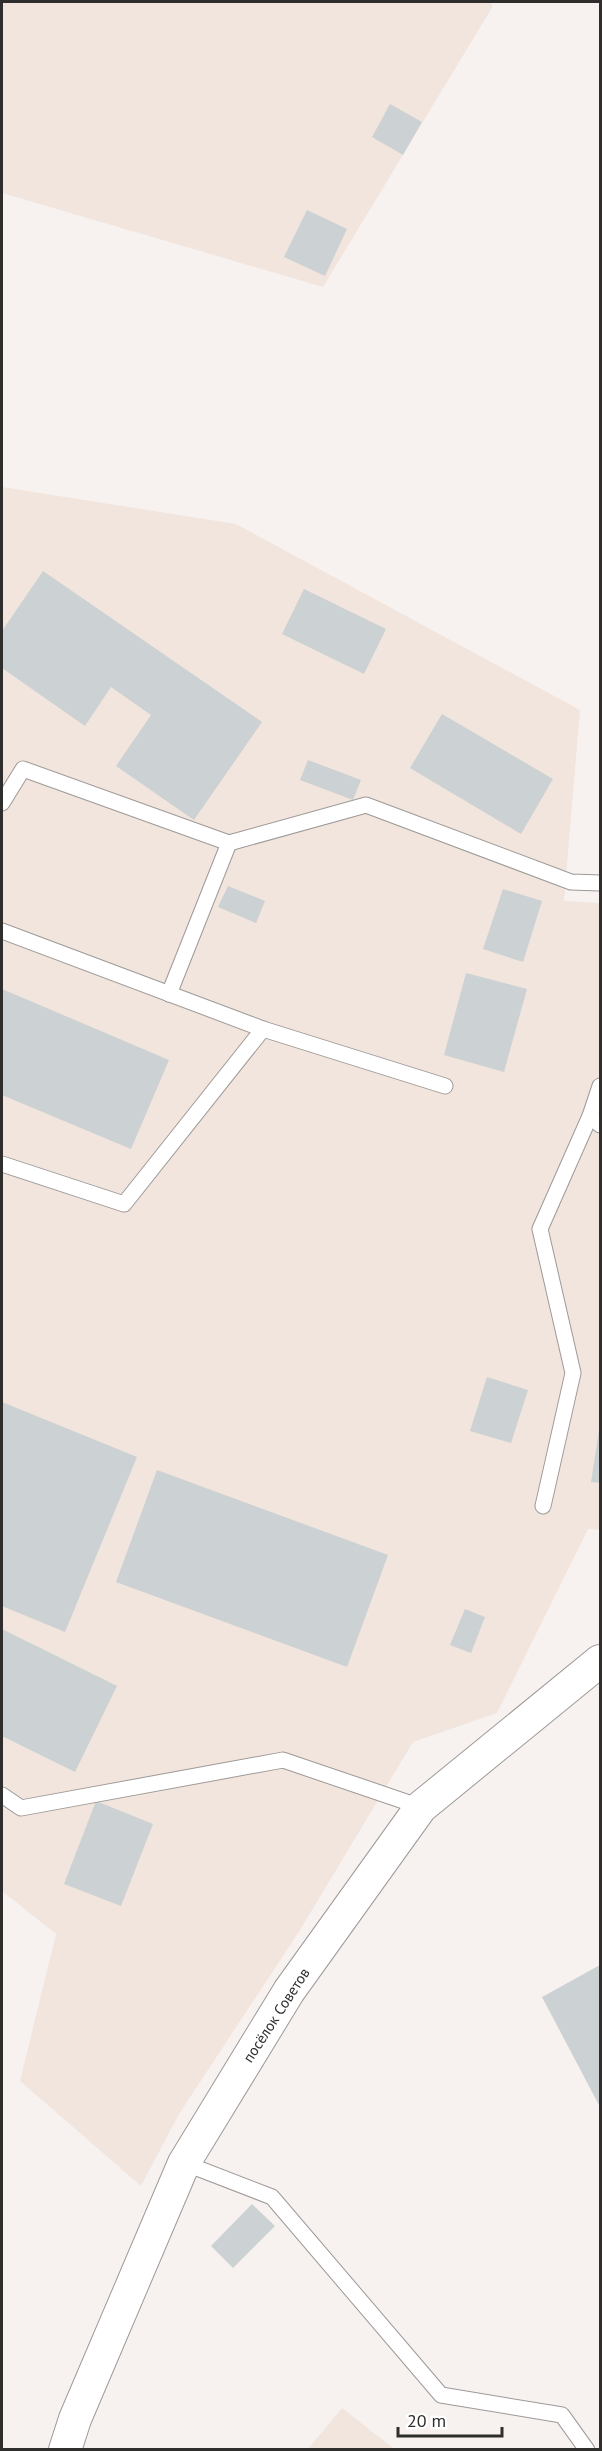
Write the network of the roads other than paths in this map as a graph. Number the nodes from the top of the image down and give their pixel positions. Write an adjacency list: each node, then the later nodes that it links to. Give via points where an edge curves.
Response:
1 (2, 803): 2 (lane, via 23,769)
2 (229, 843): 3 (lane, via 366,805 571,882); 5 (lane)
3 (600, 883)
4 (2, 931): 5 (lane)
5 (169, 994): 6 (lane)
6 (263, 1029): 7 (lane); 10 (lane, via 124,1204)
7 (445, 1086)
8 (600, 1086): 9 (lane)
9 (595, 1121): 11 (lane, via 540,1229 573,1373)
10 (2, 1164)
11 (543, 1506)
12 (600, 1661): 14 (street, посёлок Советов)
13 (2, 1795): 14 (lane, via 21,1808 283,1760)
14 (421, 1807): 15 (street, посёлок Советов, via 289,1991)
15 (184, 2163): 16 (street, посёлок Советов); 17 (lane, via 272,2198 441,2395 562,2415)
16 (65, 2450)
17 (587, 2450)

